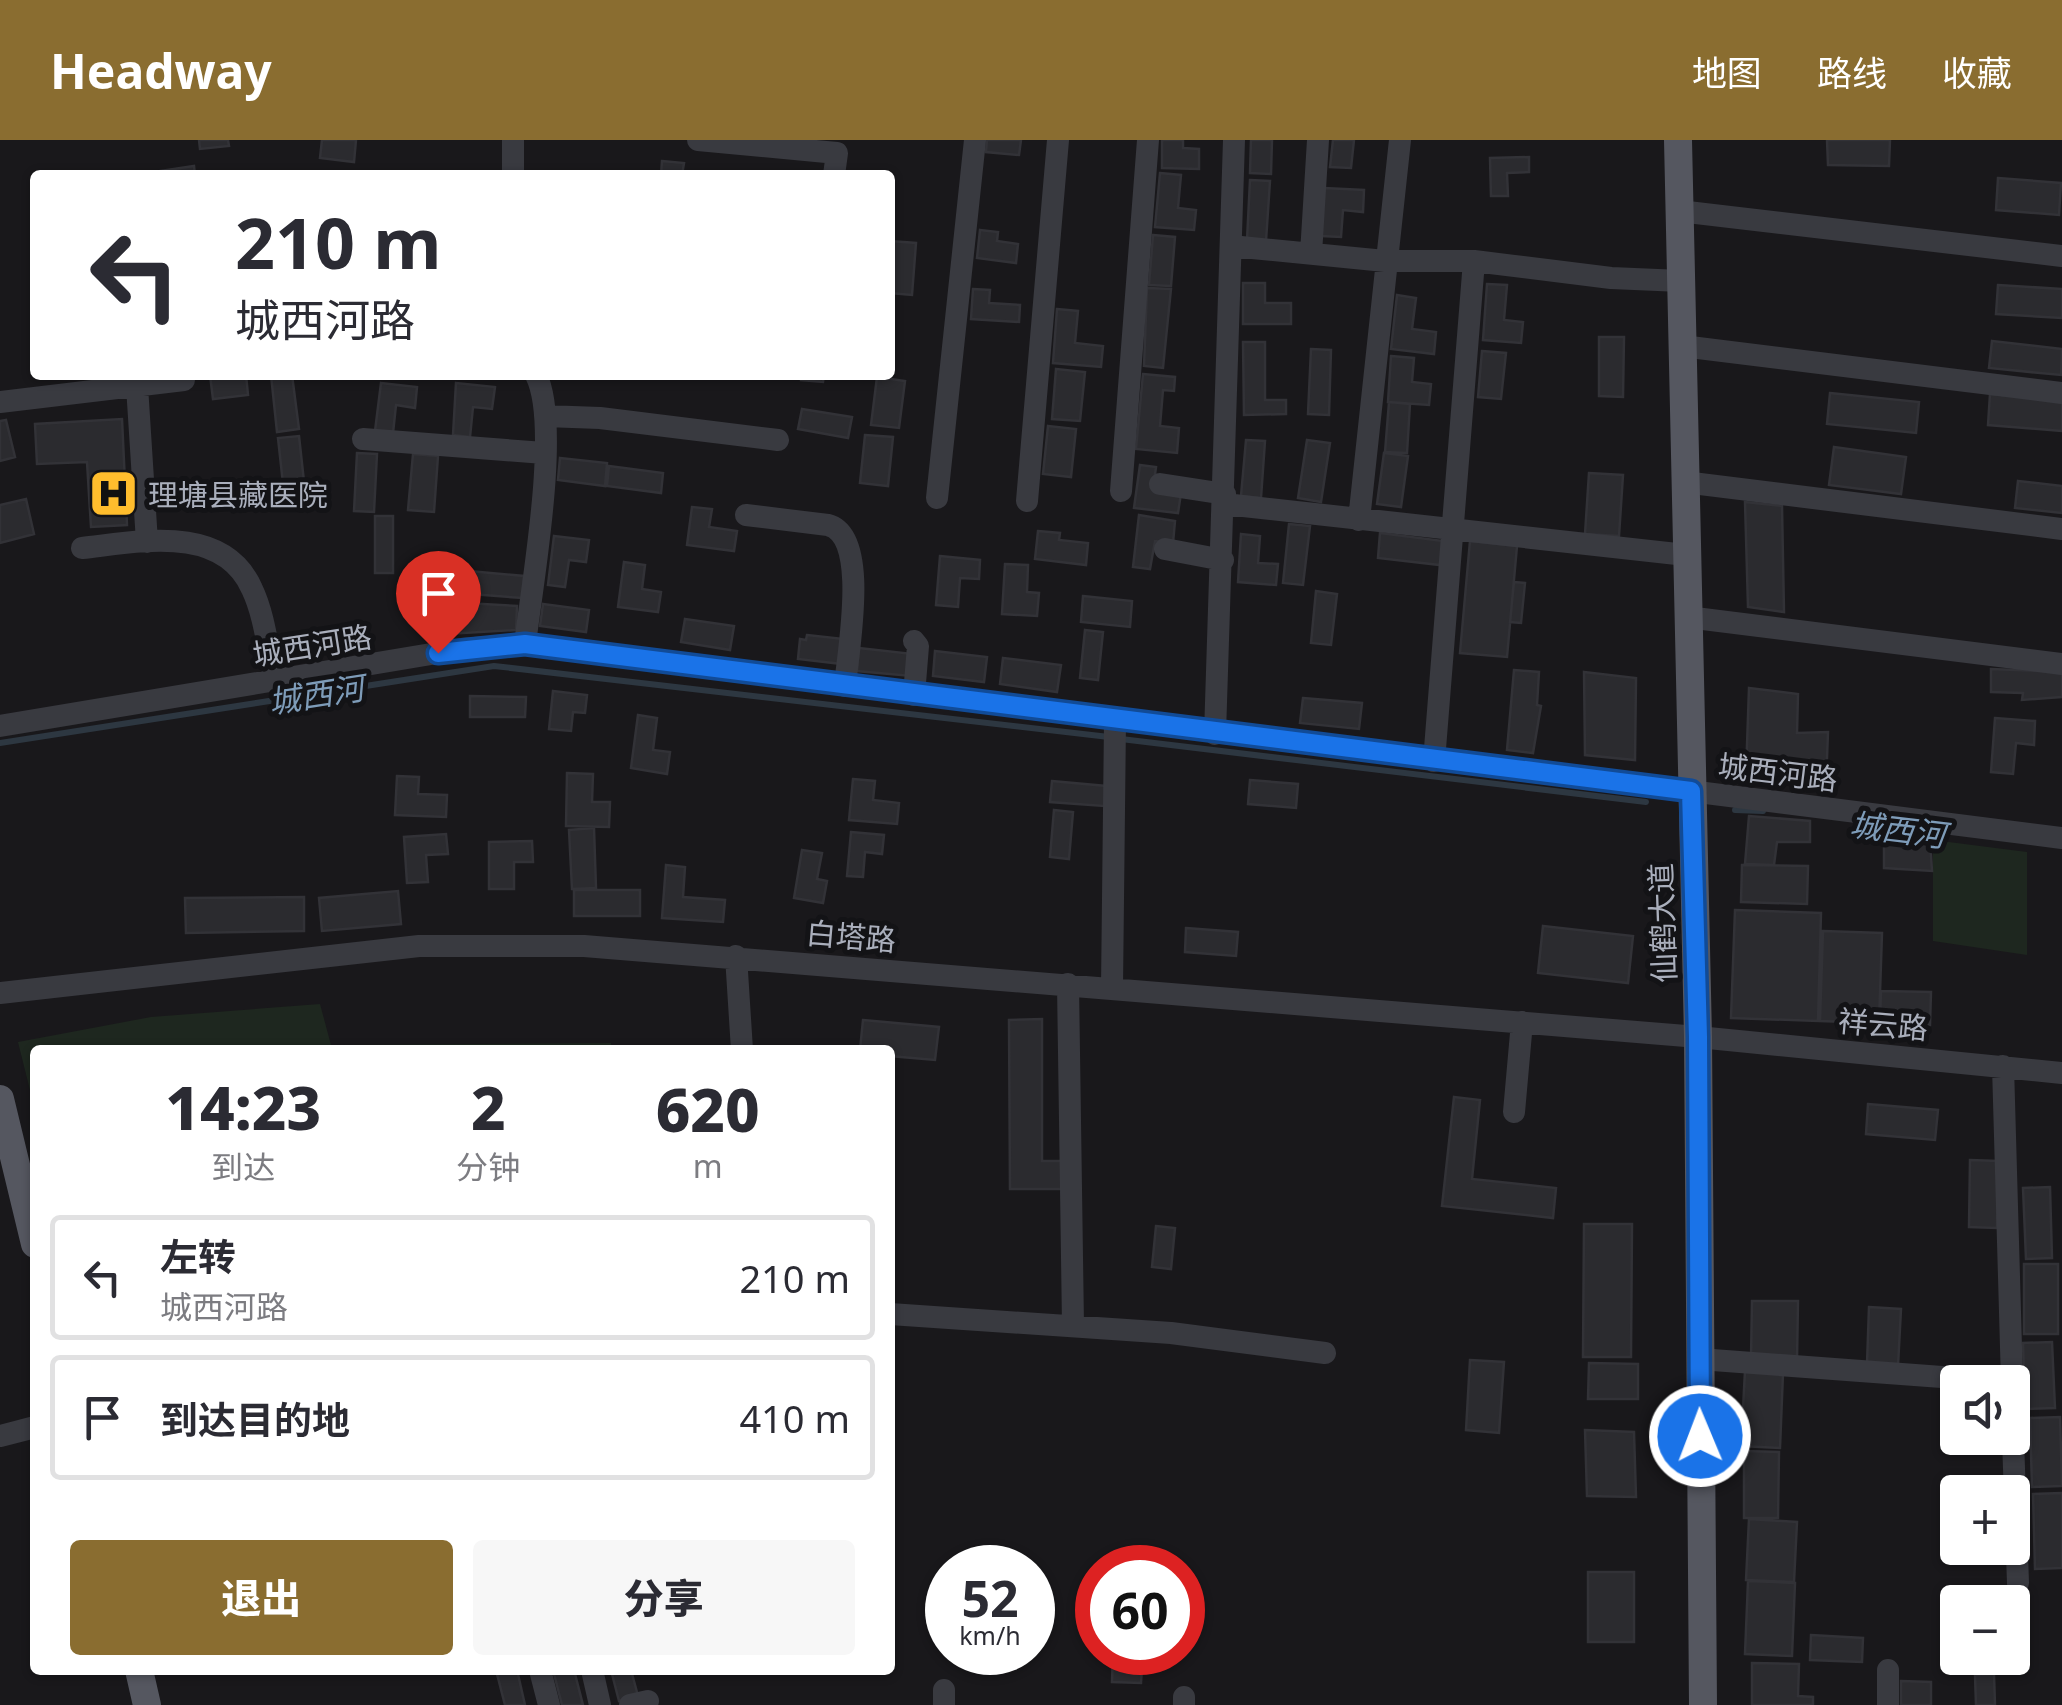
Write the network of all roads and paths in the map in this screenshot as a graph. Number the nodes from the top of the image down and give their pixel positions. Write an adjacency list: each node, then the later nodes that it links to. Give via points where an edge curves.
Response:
1 (514, 140): 10 (street)
2 (698, 140): 11 (street, via 836,154)
3 (975, 140): 33 (street)
4 (1058, 140): 35 (street)
5 (1148, 140): 32 (street)
6 (1234, 140): 13 (street)
7 (1318, 140): 14 (street)
8 (1400, 140): 16 (street)
9 (1678, 140): 12 (main road, 仙鹤大道)
10 (513, 170)
11 (834, 170)
12 (1679, 211): 15 (street); 18 (main road, 仙鹤大道)
13 (1232, 246): 14 (street); 34 (street)
14 (1311, 254): 16 (street)
15 (2062, 256)
16 (1385, 261): 17 (street); 37 (street)
17 (1474, 261): 18 (street); 39 (street)
18 (1680, 281): 19 (main road, 仙鹤大道)
19 (1682, 346): 24 (street); 30 (main road, 仙鹤大道)
20 (184, 380): 23 (street)
21 (537, 380): 26 (street)
22 (79, 384): 23 (street); 25 (street)
23 (137, 386): 40 (street)
24 (2062, 393)
25 (0, 402)
26 (545, 416): 28 (street); 29 (street)
27 (363, 439): 29 (street)
28 (778, 440)
29 (544, 453): 47 (street)
30 (1684, 482): 38 (street); 43 (main road, 仙鹤大道)
31 (1160, 484): 34 (street)
32 (1121, 491)
33 (938, 498)
34 (1225, 499): 37 (street); 44 (street)
35 (1027, 501)
36 (746, 515): 50 (street, via 828,524 848,539 854,564)
37 (1359, 520): 39 (street)
38 (2062, 530)
39 (1453, 532): 43 (street); 55 (street)
40 (147, 542): 41 (street); 49 (street, via 204,546 244,578)
41 (82, 548)
42 (1165, 549): 44 (street)
43 (1686, 555): 45 (main road, 仙鹤大道)
44 (1222, 560): 53 (street)
45 (1688, 617): 48 (street); 56 (main road, 仙鹤大道)
46 (914, 640): 51 (street)
47 (525, 644): 49 (street, 城西河路); 50 (street, 城西河路)
48 (2062, 664)
49 (275, 681): 52 (street, 城西河路)
50 (845, 686): 51 (street, 城西河路)
51 (914, 695): 54 (street, 城西河路)
52 (0, 726)
53 (1215, 734): 54 (street, 城西河路); 55 (street, 城西河路)
54 (1115, 735): 60 (street)
55 (1434, 761): 56 (street, 城西河路)
56 (1691, 791): 57 (street, 城西河路); 63 (main road, 仙鹤大道)
57 (2062, 838)
58 (736, 956): 59 (street, 白塔路); 61 (street, 白塔路, via 584,946 419,946); 64 (street)
59 (1068, 984): 60 (street, 白塔路); 72 (street)
60 (1112, 988): 62 (street, 白塔路)
61 (0, 993)
62 (1522, 1022): 63 (street, 白塔路); 68 (street)
63 (1698, 1037): 65 (street, 祥云路); 74 (main road, 仙鹤大道)
64 (742, 1045)
65 (2003, 1066): 66 (street, 祥云路); 75 (street)
66 (2062, 1074)
67 (0, 1099): 69 (main road)
68 (1514, 1112)
69 (5, 1143): 70 (main road)
70 (30, 1227)
71 (895, 1314): 72 (street)
72 (1073, 1325): 73 (street)
73 (1325, 1353)
74 (1700, 1359): 76 (street); 88 (main road, 仙鹤大道)
75 (2012, 1365)
76 (1940, 1377)
77 (30, 1428): 78 (street)
78 (0, 1436)
79 (2014, 1455): 80 (street)
80 (2018, 1583)
81 (1888, 1670): 89 (street)
82 (140, 1675): 85 (main road)
83 (541, 1675): 86 (street)
84 (593, 1675): 87 (street)
85 (147, 1705)
86 (550, 1705)
87 (600, 1705)
88 (1704, 1705)
89 (1888, 1705)

